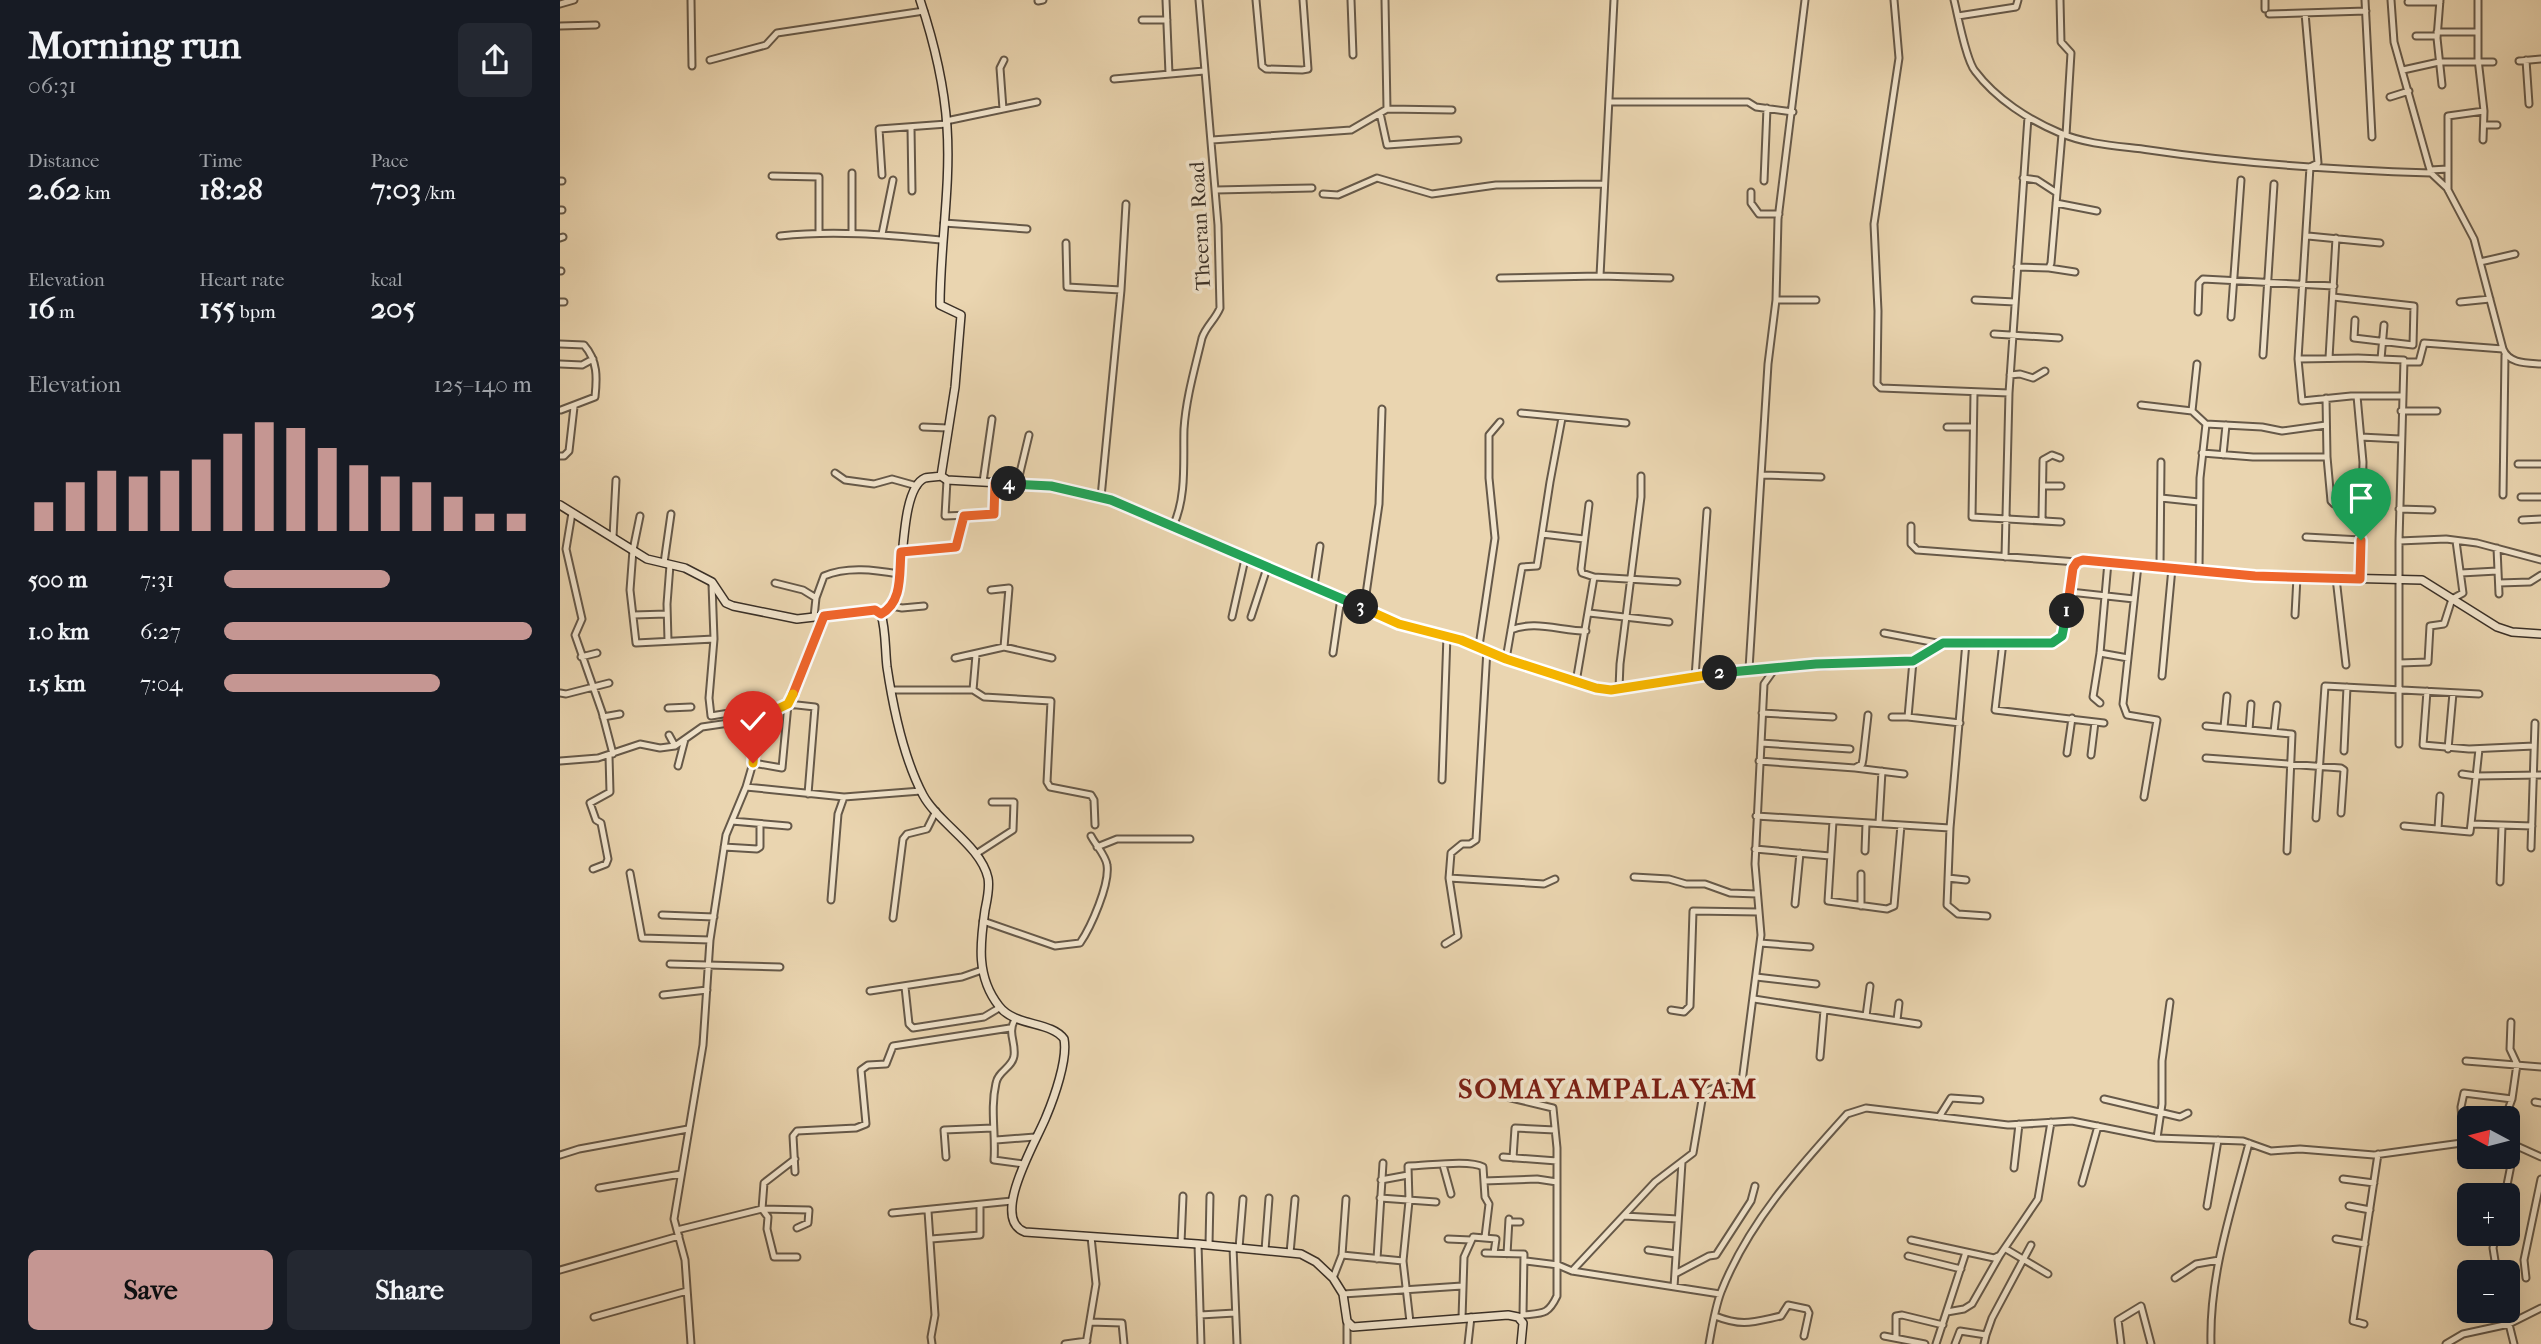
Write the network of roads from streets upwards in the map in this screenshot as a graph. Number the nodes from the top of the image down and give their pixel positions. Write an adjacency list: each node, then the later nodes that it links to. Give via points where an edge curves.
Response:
1 (574, 0): 22 (street)
2 (691, 0): 41 (street)
3 (920, 0): 23 (street)
4 (1166, 0): 28 (street)
5 (1199, 0): 43 (street, Theeran Road)
6 (1256, 0): 7 (street, via 1262,66 1302,70 1308,69)
7 (1303, 0)
8 (1351, 0): 34 (street)
9 (1385, 0): 54 (street)
10 (1614, 0): 50 (street)
11 (1805, 0): 57 (street)
12 (1894, 0): 144 (street, via 1899,58 1874,224 1876,380 1881,388)
13 (1954, 0): 26 (street)
14 (2018, 0): 26 (street, via 2016,7)
15 (2060, 0): 64 (street, via 2061,42 2071,53)
16 (2265, 0): 25 (street, via 2267,12)
17 (2365, 0): 24 (street)
18 (2391, 0): 42 (street, via 2394,42)
19 (2478, 0): 31 (street)
20 (2440, 1): 21 (street); 32 (street)
21 (2408, 2)
22 (560, 4)
23 (924, 11): 36 (street, via 777,33 766,45); 60 (street, via 938,55)
24 (2366, 11): 25 (street); 65 (street)
25 (2305, 13): 69 (street, via 2318,163)
26 (1958, 16): 59 (street, via 1972,69)
27 (1142, 20): 28 (street)
28 (1167, 20): 44 (street)
29 (596, 25): 30 (street)
30 (560, 26)
31 (2478, 32): 32 (street); 40 (street)
32 (2437, 34): 33 (street); 38 (street)
33 (2416, 36)
34 (1353, 55)
35 (2541, 59): 51 (street, via 2522,60)
36 (710, 60)
37 (1004, 60): 53 (street, via 1000,68)
38 (2439, 62): 40 (street); 42 (street); 46 (street)
39 (2493, 62): 40 (street)
40 (2478, 63): 56 (street)
41 (692, 66)
42 (2403, 70): 47 (street)
43 (1203, 71): 44 (street); 68 (street, Theeran Road)
44 (1169, 74): 45 (street)
45 (1114, 79)
46 (2442, 85)
47 (2409, 91): 48 (street); 71 (street)
48 (2389, 97)
49 (1037, 102): 53 (street)
50 (1610, 102): 52 (street, via 1748,102); 79 (street)
51 (2529, 104)
52 (1767, 108): 57 (street); 78 (street)
53 (1003, 109): 60 (street)
54 (1387, 109): 55 (street); 58 (street)
55 (1452, 110)
56 (2484, 111): 61 (street); 70 (street, via 2448,116)
57 (1793, 112): 91 (street)
58 (1380, 113): 66 (street, via 1387,145); 68 (street, via 1351,130)
59 (2028, 117): 64 (street); 75 (street)
60 (947, 122): 63 (street); 92 (street)
61 (2484, 125): 62 (street); 67 (street)
62 (2497, 125)
63 (911, 128): 73 (street, via 879,130); 84 (street)
64 (2064, 134): 69 (street, via 2225,161); 86 (street)
65 (2372, 137)
66 (1458, 140)
67 (2483, 140)
68 (1212, 141): 82 (street, Theeran Road)
69 (2310, 167): 71 (street); 98 (street)
70 (2448, 169): 71 (street); 83 (street)
71 (2431, 171): 83 (street)
72 (852, 173): 95 (street)
73 (882, 175)
74 (772, 177): 94 (street, via 819,177)
75 (2023, 178): 86 (street, via 2038,180); 105 (street)
76 (893, 180): 96 (street)
77 (2241, 180): 111 (street)
78 (1764, 181)
79 (1604, 184): 87 (street, via 1496,185 1432,194 1377,178 1338,195); 108 (street)
80 (2274, 184): 112 (street)
81 (1311, 188): 82 (street)
82 (1216, 190): 213 (street, Theeran Road, via 1220,307 1205,329 1187,399 1181,495)
83 (2448, 190): 104 (street, via 2474,239)
84 (912, 191)
85 (1751, 192): 91 (street, via 1751,203 1759,214)
86 (2057, 192): 88 (street)
87 (1323, 194)
88 (2056, 203): 90 (street); 106 (street)
89 (1126, 204): 115 (street)
90 (2097, 211)
91 (1779, 214): 118 (street)
92 (944, 223): 93 (street); 100 (street)
93 (1027, 229)
94 (819, 232): 95 (street); 97 (street)
95 (852, 232): 96 (street)
96 (882, 234): 100 (street)
97 (779, 236)
98 (2308, 236): 99 (street); 113 (street)
99 (2336, 238): 102 (street); 114 (street)
100 (942, 240): 168 (street, via 940,305 961,315)
101 (1066, 243): 115 (street, via 1067,287)
102 (2380, 243)
103 (2515, 254): 104 (street)
104 (2480, 262): 117 (street)
105 (2017, 267): 106 (street); 121 (street)
106 (2049, 268): 107 (street)
107 (2075, 272)
108 (1600, 276): 109 (street); 110 (street)
109 (1500, 278)
110 (1670, 278)
111 (2234, 281): 112 (street); 123 (street, via 2200,280); 124 (street)
112 (2267, 282): 113 (street); 133 (street)
113 (2304, 284): 114 (street); 136 (street)
114 (2334, 286): 116 (street)
115 (1121, 290): 193 (street)
116 (2333, 297): 130 (street, via 2414,306 2413,345); 134 (street)
117 (2490, 299): 122 (street); 132 (street)
118 (1776, 300): 119 (street); 181 (street)
119 (1816, 300)
120 (1975, 300): 121 (street)
121 (2015, 302): 128 (street)
122 (2460, 302)
123 (2197, 312)
124 (2231, 317)
125 (2355, 320): 130 (street, via 2354,338)
126 (2384, 325): 130 (street)
127 (1994, 334): 128 (street)
128 (2013, 335): 129 (street); 143 (street)
129 (2059, 338)
130 (2382, 342): 137 (street)
131 (560, 344): 135 (street, via 584,345)
132 (2504, 352): 138 (street, via 2424,343 2419,362); 140 (street, via 2522,363); 192 (street)
133 (2263, 355)
134 (2329, 358): 136 (street); 137 (street)
135 (593, 359): 141 (street, via 582,365); 150 (street, via 595,397)
136 (2298, 359): 148 (street, via 2302,401)
137 (2381, 359): 138 (street)
138 (2403, 362): 147 (street)
139 (2197, 364): 153 (street)
140 (2541, 364)
141 (560, 365)
142 (2045, 371): 143 (street, via 2033,378)
143 (2010, 375): 145 (street)
144 (1974, 393): 145 (street); 167 (street)
145 (2009, 393): 208 (street)
146 (2357, 396): 147 (street); 148 (street); 170 (street)
147 (2402, 396): 154 (street)
148 (2326, 398): 164 (street)
149 (2141, 405): 153 (street)
150 (574, 407): 151 (street); 174 (street, via 569,451)
151 (561, 409): 157 (street)
152 (1382, 409): 263 (street, via 1379,504)
153 (2192, 411): 162 (street)
154 (2401, 411): 155 (street); 171 (street)
155 (2437, 411)
156 (1521, 413): 158 (street)
157 (560, 418)
158 (1562, 418): 161 (street); 215 (street)
159 (992, 419): 186 (street)
160 (1500, 422): 285 (street, via 1489,435 1494,538)
161 (1626, 423)
162 (2206, 424): 163 (street); 172 (street)
163 (2227, 425): 164 (street, via 2281,431); 173 (street)
164 (2326, 425): 175 (street)
165 (923, 427): 168 (street)
166 (1947, 427): 167 (street)
167 (1973, 427): 208 (street, via 1972,517)
168 (948, 428): 184 (street)
169 (1029, 435): 188 (street)
170 (2361, 438): 171 (street); 200 (street)
171 (2400, 439): 201 (street)
172 (2202, 453): 173 (street); 197 (street)
173 (2223, 455): 175 (street)
174 (560, 456)
175 (2327, 457): 200 (street, via 2333,504)
176 (2060, 458): 190 (street, via 2052,455 2043,460)
177 (2161, 462): 196 (street)
178 (2518, 464): 179 (street)
179 (2541, 464)
180 (835, 473): 189 (street, via 845,480 874,484 892,479)
181 (1762, 475): 183 (street); 301 (street)
182 (1642, 476): 245 (street)
183 (1821, 477)
184 (944, 478): 186 (street); 189 (street, via 925,478); 207 (street, via 944,514)
185 (616, 480): 216 (street)
186 (982, 482): 187 (street)
187 (995, 483): 188 (street); 207 (street, via 994,514)
188 (1017, 485): 193 (street, via 1051,486)
189 (917, 486): 226 (street)
190 (2043, 486): 191 (street); 210 (street)
191 (2061, 486)
192 (2503, 495)
193 (1101, 497): 213 (street)
194 (2521, 497): 195 (street)
195 (2541, 497)
196 (2161, 498): 197 (street); 234 (street)
197 (2199, 502): 237 (street)
198 (1589, 504): 218 (street)
199 (560, 505): 204 (street)
200 (2362, 505): 219 (street)
201 (2399, 509): 202 (street); 220 (street)
202 (2432, 510)
203 (1707, 511): 303 (street)
204 (572, 513): 216 (street); 224 (street)
205 (671, 514): 232 (street)
206 (640, 516): 225 (street)
207 (964, 516): 226 (street, via 956,547)
208 (2006, 519): 210 (street); 227 (street)
209 (2541, 519): 211 (street)
210 (2042, 520): 212 (street)
211 (2522, 520)
212 (2061, 522)
213 (1173, 526): 228 (street)
214 (1912, 527): 227 (street, via 1911,544 1917,550)
215 (1542, 534): 218 (street); 275 (street, via 1537,566 1522,567)
216 (613, 537): 225 (street)
217 (2306, 537): 219 (street)
218 (1584, 539): 242 (street, via 1582,573)
219 (2361, 540): 246 (street)
220 (2399, 541): 221 (street); 247 (street)
221 (2456, 541): 223 (street); 239 (street)
222 (1320, 546): 252 (street)
223 (2497, 548): 229 (street); 238 (street)
224 (563, 550): 291 (street, via 582,620 575,635)
225 (633, 550): 232 (street); 267 (street)
226 (901, 552): 240 (street)
227 (2005, 557): 230 (street)
228 (1245, 559): 235 (street); 271 (street)
229 (2541, 560)
230 (2077, 562): 231 (street); 254 (street)
231 (2108, 562): 233 (street); 256 (street)
232 (667, 564): 248 (street); 265 (street)
233 (2138, 565): 234 (street); 259 (street)
234 (2160, 566): 236 (street)
235 (1267, 568): 252 (street); 272 (street)
236 (2172, 568): 237 (street); 302 (street)
237 (2199, 570): 243 (street)
238 (2497, 571): 239 (street); 251 (street)
239 (2461, 573): 260 (street, via 2463,593)
240 (899, 574): 257 (street, via 874,570 831,573 824,576); 261 (street)
241 (2541, 575): 251 (street, via 2530,582)
242 (1594, 577): 245 (street); 264 (street)
243 (2297, 577): 244 (street); 268 (street)
244 (2336, 578): 246 (street); 298 (street)
245 (1631, 579): 249 (street); 273 (street)
246 (2360, 579): 247 (street)
247 (2399, 580): 260 (street, via 2422,580); 297 (street)
248 (712, 582): 270 (street, via 733,606 797,619); 280 (street)
249 (1677, 582)
250 (775, 583): 257 (street)
251 (2499, 583): 255 (street)
252 (1314, 586): 258 (street)
253 (990, 590): 286 (street, via 1009,588)
254 (2070, 592): 256 (street); 283 (street, via 2066,623 2057,641)
255 (2499, 594)
256 (2105, 596): 259 (street); 289 (street)
257 (816, 598): 270 (street)
258 (1341, 598): 263 (street); 288 (street)
259 (2134, 599): 293 (street)
260 (2452, 599): 278 (street, via 2497,627); 297 (street, via 2444,624 2430,626 2428,662)
261 (892, 606): 262 (street); 266 (street)
262 (924, 606)
263 (1364, 608): 279 (street, via 1399,624)
264 (1589, 613): 273 (street); 276 (street)
265 (667, 614): 267 (street); 281 (street)
266 (881, 614): 269 (street, via 875,610); 310 (street)
267 (633, 615): 281 (street, via 636,643)
268 (2295, 615)
269 (824, 616): 270 (street); 319 (street)
270 (814, 617)
271 (1232, 617)
272 (1251, 618)
273 (1626, 618): 274 (street); 309 (street)
274 (1669, 622)
275 (1511, 630): 276 (street, via 1523,625); 295 (street)
276 (1586, 631): 304 (street)
277 (1884, 633): 284 (street)
278 (2541, 634)
279 (1447, 635): 285 (street); 369 (street)
280 (714, 639): 281 (street); 324 (street, via 711,716)
281 (668, 640)
282 (1966, 642): 283 (street); 284 (street); 335 (street)
283 (2003, 642): 332 (street, via 1995,710)
284 (1942, 644): 296 (street)
285 (1483, 647): 295 (street); 410 (street, via 1476,840 1451,853)
286 (1004, 648): 290 (street); 292 (street)
287 (597, 653): 291 (street)
288 (1334, 653)
289 (2101, 653): 293 (street); 318 (street, via 2093,697)
290 (976, 656): 294 (street); 311 (street)
291 (582, 657): 307 (street)
292 (1052, 658)
293 (2128, 658): 375 (street, via 2123,704 2127,715 2157,720)
294 (955, 659)
295 (1506, 659): 304 (street)
296 (1913, 661): 300 (street); 331 (street)
297 (2400, 663): 312 (street)
298 (2346, 665)
299 (1765, 667): 300 (street); 301 (street); 306 (street)
300 (1776, 667): 306 (street)
301 (1749, 669): 303 (street)
302 (2162, 676)
303 (1695, 677): 309 (street)
304 (1576, 681): 309 (street, via 1596,688)
305 (609, 683): 307 (street)
306 (1764, 684): 325 (street)
307 (594, 687): 314 (street); 328 (street)
308 (2347, 687): 312 (street); 351 (street); 360 (street, via 2325,685)
309 (1619, 688)
310 (892, 690): 311 (street); 371 (street)
311 (973, 690): 387 (street, via 984,697 1051,701 1047,782 1050,787 1091,795)
312 (2400, 690): 313 (street); 345 (street)
313 (2427, 691): 315 (street); 349 (street, via 2423,745)
314 (560, 693)
315 (2453, 693): 316 (street); 349 (street)
316 (2479, 694)
317 (2227, 696): 339 (street)
318 (2100, 703)
319 (788, 704): 324 (street); 358 (street, via 782,768); 372 (street, via 815,707)
320 (2251, 704): 340 (street)
321 (2277, 705): 341 (street)
322 (691, 707): 323 (street)
323 (668, 708)
324 (776, 709): 333 (street)
325 (1762, 713): 329 (street); 344 (street)
326 (620, 714): 328 (street)
327 (1868, 715): 362 (street, via 1862,764)
328 (603, 717): 353 (street)
329 (1833, 717)
330 (1892, 717): 331 (street)
331 (1908, 717): 335 (street)
332 (2071, 718): 334 (street); 352 (street)
333 (756, 719): 343 (street, via 702,727); 358 (street)
334 (2095, 722): 336 (street); 354 (street)
335 (1960, 723): 393 (street)
336 (2104, 723)
337 (2535, 723): 347 (street)
338 (2206, 726): 339 (street)
339 (2224, 727): 340 (street)
340 (2249, 730): 341 (street)
341 (2274, 732): 359 (street, via 2292,734)
342 (669, 735): 346 (street)
343 (685, 739): 346 (street); 361 (street)
344 (1760, 743): 348 (street); 357 (street)
345 (2399, 744)
346 (675, 746): 353 (street, via 640,744)
347 (2534, 746): 350 (street); 366 (street)
348 (1850, 749)
349 (2448, 749): 350 (street)
350 (2479, 749): 368 (street)
351 (2344, 751)
352 (2067, 753)
353 (610, 755): 356 (street); 406 (street, via 610,792 590,803 601,823 608,859)
354 (2091, 755)
355 (2206, 758): 359 (street)
356 (560, 761)
357 (1759, 761): 362 (street); 379 (street)
358 (753, 763): 370 (street)
359 (2291, 763): 360 (street); 402 (street)
360 (2319, 765): 378 (street, via 2344,770); 380 (street)
361 (678, 766)
362 (1855, 768): 363 (street)
363 (1882, 771): 364 (street); 385 (street)
364 (1904, 774)
365 (2462, 774): 368 (street)
366 (2533, 775): 367 (street); 368 (street); 392 (street)
367 (2541, 775)
368 (2476, 776): 386 (street)
369 (1442, 780)
370 (746, 787): 372 (street); 381 (street)
371 (921, 791): 374 (street); 377 (street)
372 (808, 794): 374 (street)
373 (2440, 796): 394 (street)
374 (844, 797): 416 (street, via 838,814)
375 (2144, 797)
376 (992, 802): 404 (street, via 1014,802 1013,830)
377 (936, 811): 404 (street); 423 (street, via 927,829 903,839)
378 (2341, 813)
379 (1756, 816): 382 (street); 400 (street)
380 (2316, 818)
381 (732, 821): 384 (street); 397 (street)
382 (1833, 821): 383 (street); 405 (street)
383 (1866, 823): 385 (street); 401 (street)
384 (760, 824): 389 (street); 397 (street, via 757,849)
385 (1879, 824): 388 (street)
386 (2471, 824): 391 (street); 394 (street, via 2470,832)
387 (1095, 825)
388 (1900, 825): 393 (street); 418 (street, via 1894,906)
389 (788, 826)
390 (2404, 826): 394 (street)
391 (2502, 826): 392 (street); 414 (street)
392 (2532, 826): 399 (street)
393 (1950, 828): 411 (street)
394 (2438, 829)
395 (1091, 835): 398 (street)
396 (1190, 839): 398 (street, via 1117,839)
397 (724, 847): 422 (street)
398 (1097, 847): 424 (street, via 1108,864 1103,894 1080,943 1055,946)
399 (2531, 848)
400 (1755, 849): 403 (street); 415 (street)
401 (1865, 851)
402 (2287, 851)
403 (1800, 853): 405 (street); 417 (street)
404 (975, 855): 424 (street, via 988,876)
405 (1830, 856): 418 (street, via 1828,901)
406 (593, 869)
407 (630, 873): 425 (street, via 642,938)
408 (1861, 874): 418 (street)
409 (1634, 877): 415 (street, via 1669,878 1730,893)
410 (1449, 878): 412 (street, via 1544,884); 427 (street, via 1458,936)
411 (1948, 878): 413 (street); 421 (street, via 1947,905 1958,914)
412 (1555, 879)
413 (1966, 880)
414 (2500, 882)
415 (1757, 894): 419 (street)
416 (831, 900)
417 (1795, 904)
418 (1861, 906)
419 (1759, 912): 426 (street); 444 (street, via 1693,911 1690,1006 1684,1012)
420 (662, 915): 422 (street)
421 (1987, 916)
422 (714, 917): 425 (street)
423 (893, 918)
424 (984, 921): 432 (street)
425 (710, 940): 430 (street)
426 (1760, 943): 428 (street); 433 (street)
427 (1446, 944)
428 (1810, 947)
429 (670, 964): 430 (street)
430 (709, 964): 431 (street); 437 (street)
431 (780, 967)
432 (982, 970): 436 (street); 443 (street)
433 (1756, 977): 434 (street); 440 (street)
434 (1816, 984)
435 (1870, 986): 446 (street)
436 (905, 987): 438 (street); 443 (street, via 913,1028 984,1017)
437 (707, 990): 439 (street); 469 (street)
438 (870, 990)
439 (663, 995)
440 (1754, 999): 445 (street); 486 (street, via 1742,1082 1709,1088 1703,1094 1693,1152)
441 (2170, 1002): 463 (street)
442 (1899, 1003): 448 (street)
443 (999, 1008): 447 (street)
444 (1671, 1010)
445 (1824, 1010): 446 (street); 452 (street)
446 (1866, 1016): 448 (street)
447 (1015, 1018): 451 (street); 471 (street, via 1058,1032 1065,1043 1055,1090)
448 (1897, 1020): 450 (street)
449 (2511, 1022): 454 (street, via 2510,1049)
450 (1918, 1024)
451 (1010, 1028): 468 (street, via 1014,1058 996,1082); 484 (street, via 893,1046 886,1064 862,1070 866,1124 797,1131)
452 (1819, 1058)
453 (2466, 1062): 454 (street)
454 (2517, 1064): 455 (street); 458 (street)
455 (2541, 1067)
456 (1507, 1097): 470 (street, via 1553,1108)
457 (2104, 1099): 463 (street)
458 (2512, 1099): 460 (street, via 2464,1093); 461 (street)
459 (1980, 1100): 464 (street, via 1951,1098)
460 (2461, 1106)
461 (2509, 1106)
462 (2188, 1113): 463 (street, via 2180,1117)
463 (2161, 1114): 472 (street)
464 (1939, 1117): 466 (street); 573 (street, via 1866,1108 1847,1114 1765,1210)
465 (2051, 1122): 466 (street); 467 (street); 541 (street, via 2038,1199)
466 (2019, 1124): 490 (street)
467 (2098, 1126): 472 (street); 499 (street)
468 (993, 1128): 473 (street); 480 (street, via 944,1130)
469 (688, 1129): 479 (street); 492 (street)
470 (1555, 1130): 483 (street, via 1515,1128); 485 (street)
471 (1035, 1138): 473 (street); 488 (street)
472 (2157, 1138): 474 (street)
473 (996, 1140): 488 (street, via 994,1160)
474 (2218, 1140): 475 (street); 515 (street)
475 (2249, 1143): 478 (street, via 2271,1151); 556 (street)
476 (2457, 1143): 478 (street)
477 (2520, 1147): 482 (street)
478 (2378, 1154): 500 (street)
479 (560, 1155)
480 (946, 1157)
481 (1503, 1157): 483 (street)
482 (2541, 1157)
483 (1513, 1158): 485 (street)
484 (794, 1159): 491 (street); 517 (street, via 764,1182)
485 (1557, 1161): 498 (street)
486 (1682, 1161): 521 (street, via 1654,1182); 522 (street)
487 (1383, 1163): 496 (street)
488 (1024, 1164): 512 (street)
489 (1443, 1165): 493 (street, via 1408,1166); 497 (street, via 1476,1163 1483,1167); 503 (street)
490 (2014, 1168)
491 (795, 1172)
492 (681, 1174): 502 (street); 527 (street, via 674,1219)
493 (1408, 1175): 496 (street); 511 (street)
494 (2343, 1179): 500 (street)
495 (2541, 1179): 524 (street)
496 (1381, 1180): 507 (street)
497 (1484, 1181): 498 (street); 529 (street, via 1489,1204)
498 (1557, 1182): 559 (street)
499 (2082, 1183)
500 (2374, 1183): 518 (street)
501 (1755, 1186): 564 (street, via 1716,1255)
502 (599, 1188)
503 (1451, 1194)
504 (1183, 1196): 535 (street)
505 (1210, 1196): 538 (street)
506 (1269, 1198): 542 (street)
507 (1380, 1198): 511 (street); 554 (street)
508 (1243, 1199): 540 (street)
509 (1295, 1199): 545 (street)
510 (1346, 1199): 550 (street)
511 (1409, 1199): 513 (street); 557 (street)
512 (1012, 1201): 514 (street); 528 (street, via 1016,1229)
513 (1436, 1202)
514 (980, 1206): 519 (street); 530 (street, via 980,1235)
515 (2207, 1206)
516 (2349, 1206): 518 (street)
517 (762, 1209): 526 (street, via 809,1210 808,1223); 527 (street); 552 (street, via 768,1217 774,1257)
518 (2370, 1210): 537 (street)
519 (928, 1211): 520 (street); 530 (street)
520 (892, 1213)
521 (1624, 1216): 522 (street); 562 (street)
522 (1678, 1219): 549 (street)
523 (1520, 1222): 548 (street, via 1509,1220)
524 (2532, 1222): 525 (street); 567 (street, via 2524,1260)
525 (2541, 1224)
526 (797, 1228)
527 (678, 1233): 561 (street); 571 (street)
528 (1091, 1237): 535 (street); 584 (street, via 1096,1284)
529 (1485, 1237): 533 (street); 547 (street, via 1496,1239)
530 (931, 1239): 595 (street)
531 (1448, 1239): 533 (street)
532 (2336, 1239): 537 (street)
533 (1471, 1240): 568 (street, via 1464,1257)
534 (1911, 1240): 544 (street)
535 (1181, 1243): 536 (street)
536 (1198, 1244): 538 (street); 577 (street)
537 (2365, 1244): 586 (street, via 2353,1321)
538 (1209, 1245): 540 (street)
539 (2031, 1245): 555 (street)
540 (1236, 1247): 542 (street); 576 (street)
541 (2006, 1249): 551 (street); 555 (street)
542 (1265, 1250): 545 (street)
543 (1647, 1250): 549 (street)
544 (1966, 1252): 551 (street, via 1994,1258); 560 (street)
545 (1290, 1253): 565 (street, via 1316,1262)
546 (1485, 1253): 547 (street)
547 (1494, 1254): 548 (street)
548 (1507, 1254): 558 (street, via 1524,1254)
549 (1676, 1254): 564 (street)
550 (1342, 1255): 554 (street); 565 (street)
551 (2000, 1255): 575 (street, via 1972,1304)
552 (797, 1256)
553 (1908, 1256): 560 (street)
554 (1377, 1259): 557 (street)
555 (2023, 1259): 563 (street); 589 (street)
556 (2219, 1260): 566 (street, via 2196,1264); 610 (street)
557 (1403, 1261): 570 (street)
558 (1526, 1261): 559 (street); 578 (street)
559 (1558, 1265): 562 (street); 578 (street, via 1557,1296 1551,1309)
560 (1961, 1269): 575 (street)
561 (560, 1270)
562 (1572, 1271): 569 (street)
563 (2048, 1273)
564 (1675, 1274): 569 (street)
565 (1333, 1278): 572 (street)
566 (2175, 1278)
567 (2526, 1278)
568 (1462, 1286): 570 (street); 582 (street)
569 (1674, 1287): 573 (street)
570 (1407, 1289): 572 (street); 585 (street)
571 (687, 1292): 580 (street); 594 (street)
572 (1343, 1294): 583 (street)
573 (1720, 1294): 579 (street)
574 (2541, 1308): 587 (street)
575 (1947, 1312): 588 (street)
576 (1236, 1313): 577 (street); 599 (street)
577 (1199, 1315): 598 (street)
578 (1520, 1316): 581 (street); 602 (street)
579 (1715, 1316): 590 (street, via 1736,1324 1782,1316 1788,1304 1807,1308); 603 (street)
580 (594, 1317)
581 (1471, 1317): 582 (street); 601 (street)
582 (1462, 1318): 585 (street)
583 (1347, 1321): 585 (street, via 1353,1327); 600 (street)
584 (1090, 1322): 593 (street); 597 (street, via 1122,1323)
585 (1410, 1322)
586 (2364, 1324)
587 (2509, 1324): 611 (street); 612 (street)
588 (1943, 1325): 592 (street, via 1896,1316); 605 (street)
589 (1986, 1335): 606 (street, via 1960,1331); 607 (street)
590 (1804, 1336)
591 (1884, 1336): 592 (street)
592 (1896, 1339): 604 (street)
593 (1087, 1343): 596 (street)
594 (691, 1344)
595 (932, 1344)
596 (1065, 1344)
597 (1124, 1344)
598 (1200, 1344)
599 (1237, 1344)
600 (1347, 1344)
601 (1468, 1344)
602 (1521, 1344)
603 (1709, 1344)
604 (1925, 1344)
605 (1937, 1344)
606 (1955, 1344)
607 (1984, 1344)
608 (2121, 1344): 609 (street, via 2118,1320 2141,1306)
609 (2151, 1344)
610 (2211, 1344)
611 (2446, 1344)
612 (2514, 1344)

